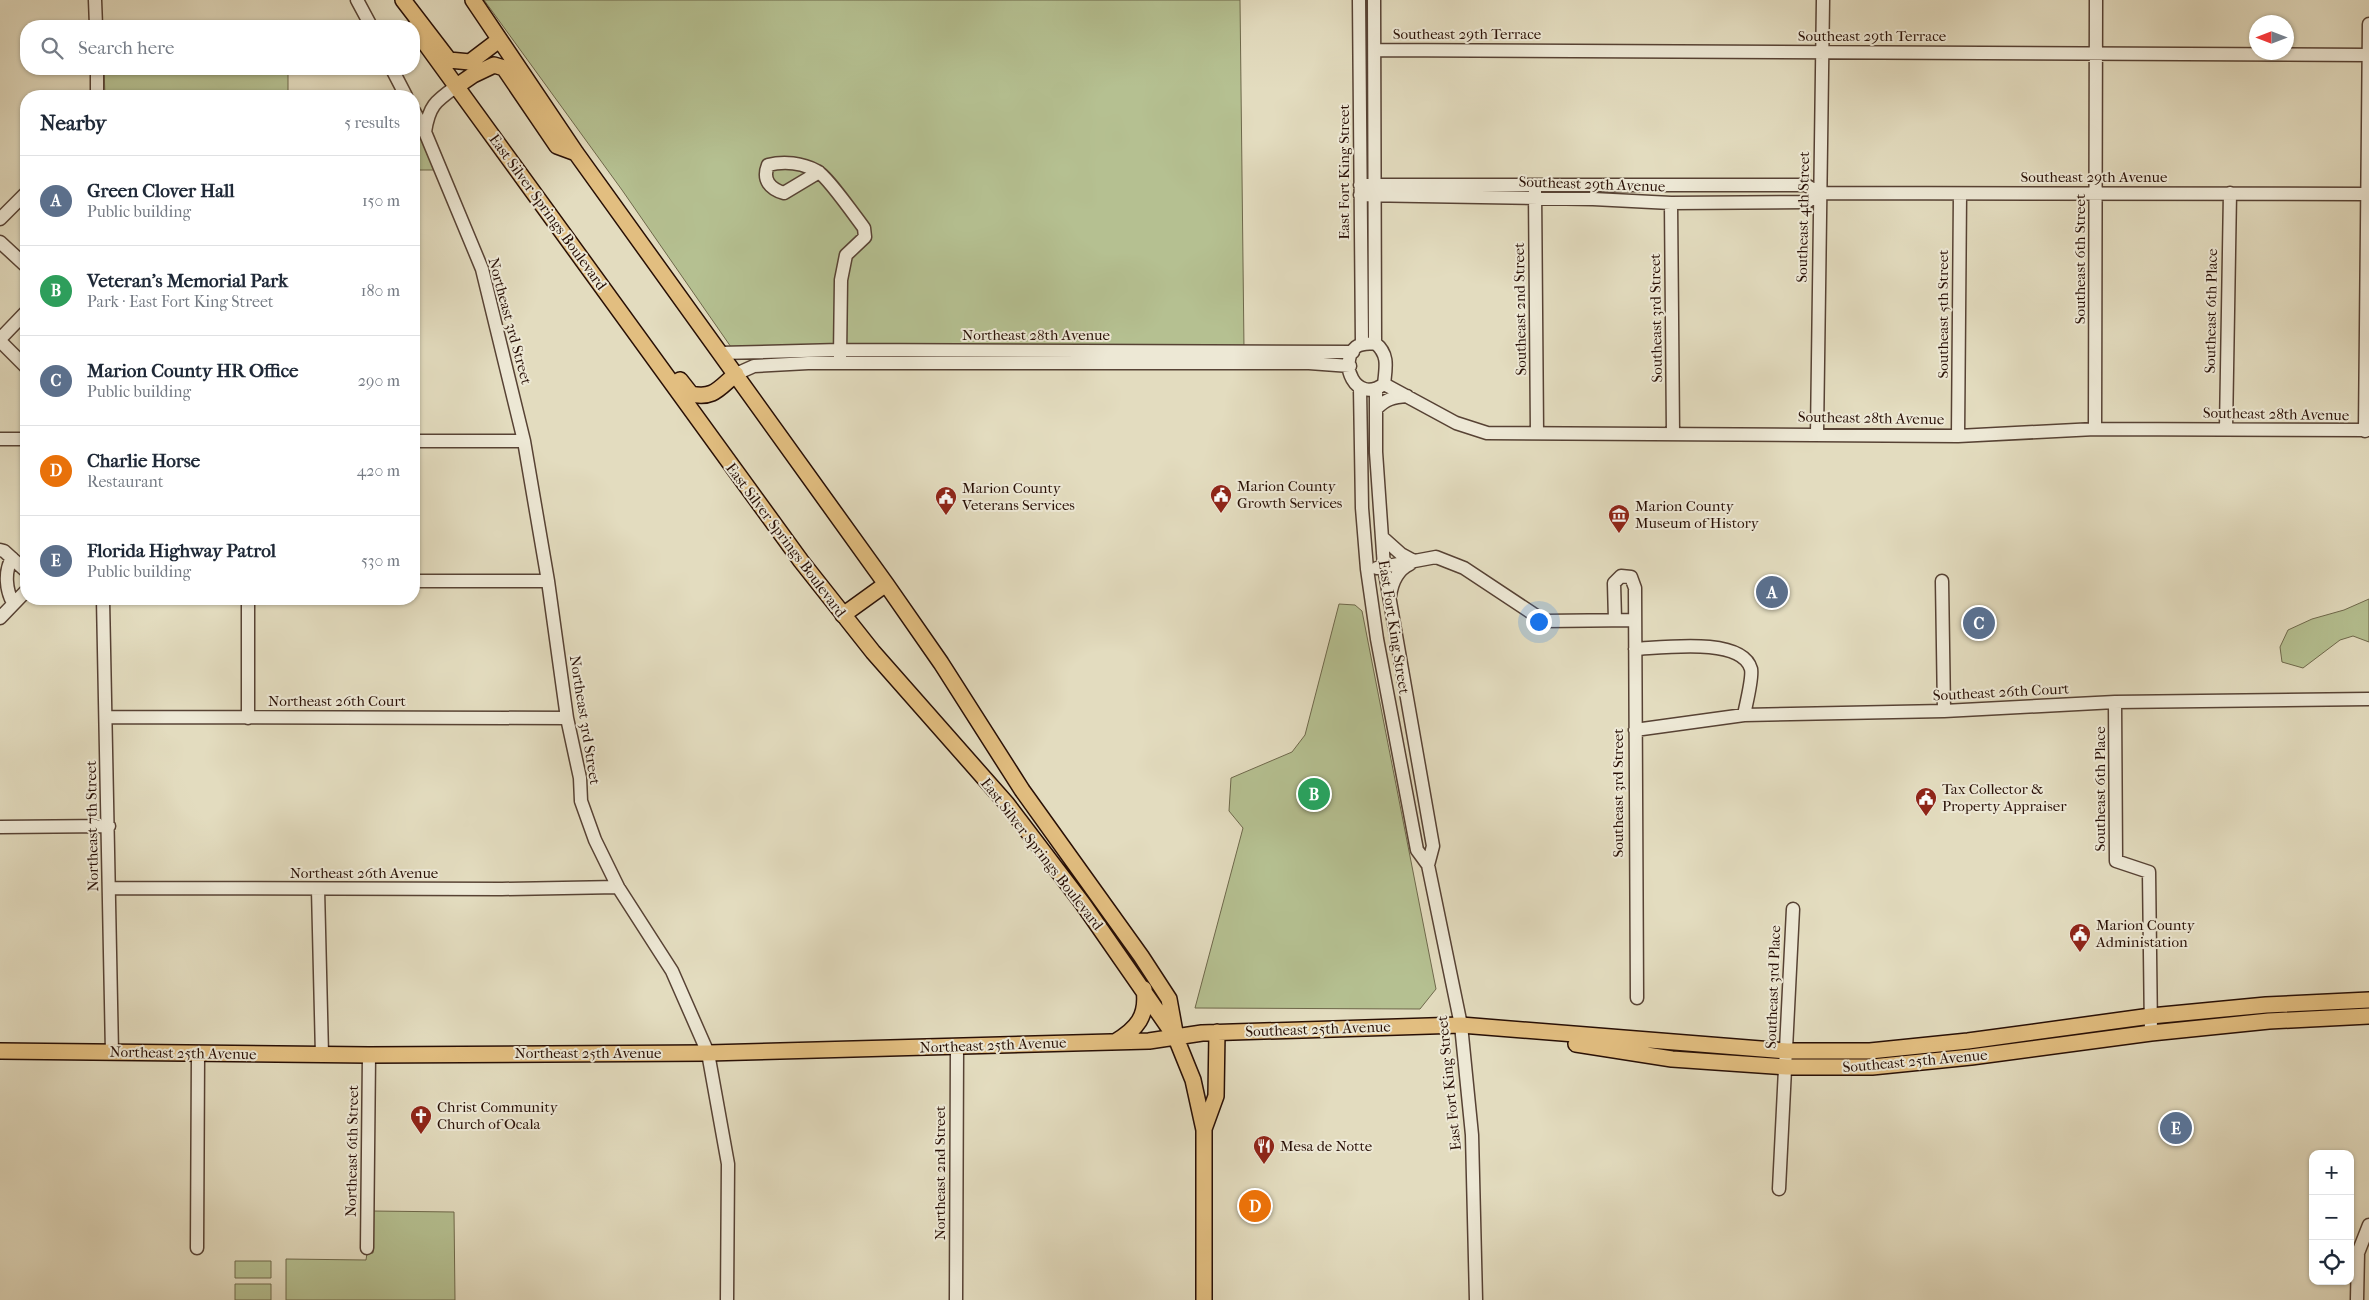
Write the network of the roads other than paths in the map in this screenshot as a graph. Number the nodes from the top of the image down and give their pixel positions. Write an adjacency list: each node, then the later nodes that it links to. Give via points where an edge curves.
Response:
1 (95, 0): 10 (street)
2 (357, 0): 11 (street)
3 (393, 0): 12 (main road, East Silver Springs Boulevard)
4 (403, 0): 13 (main road)
5 (473, 0): 17 (main road, East Silver Springs Boulevard)
6 (1359, 0): 32 (street, East Fort King Street)
7 (1374, 0): 18 (street, East Fort King Street)
8 (1823, 0): 19 (street, Southeast 4th Street)
9 (2096, 0): 20 (street, Southeast 6th Street)
10 (96, 20)
11 (368, 20)
12 (408, 20)
13 (418, 20)
14 (420, 22): 17 (main road, via 449,60 470,62)
15 (2369, 24): 21 (street)
16 (420, 36): 24 (main road, East Silver Springs Boulevard)
17 (500, 40): 29 (main road, East Silver Springs Boulevard)
18 (1375, 50): 19 (street, Southeast 29th Terrace); 33 (street, East Fort King Street)
19 (1823, 52): 20 (street, Southeast 29th Terrace); 34 (street, Southeast 4th Street)
20 (2096, 55): 21 (street, Southeast 29th Terrace); 37 (street, Southeast 6th Street)
21 (2369, 55): 38 (street)
22 (97, 75): 25 (street)
23 (395, 75): 26 (street)
24 (457, 86): 28 (street, via 435,102 428,114); 29 (main road, via 494,65 504,68 557,146); 45 (main road, East Silver Springs Boulevard)
25 (97, 90)
26 (403, 90)
27 (420, 122): 28 (street, Northeast 3rd Street)
28 (425, 132): 70 (street, Northeast 3rd Street, via 482,269)
29 (576, 153): 51 (main road, East Silver Springs Boulevard)
30 (819, 172): 50 (street, via 864,228 865,237 846,255 841,280)
31 (1535, 184): 33 (street, Southeast 29th Avenue); 34 (street, Southeast 29th Avenue, via 1806,185); 39 (street, Southeast 2nd Street)
32 (1360, 190): 33 (street, Southeast 29th Avenue); 49 (street, East Fort King Street)
33 (1376, 191): 39 (street, Southeast 29th Avenue); 48 (street, East Fort King Street)
34 (1819, 193): 36 (street, Southeast 29th Avenue); 41 (street, Southeast 29th Avenue, via 1807,202); 65 (street, Southeast 4th Street)
35 (2230, 193): 37 (street, Southeast 29th Avenue); 38 (street, Southeast 29th Avenue); 61 (street, Southeast 6th Place)
36 (1960, 194): 37 (street, Southeast 29th Avenue); 66 (street, Southeast 5th Street)
37 (2096, 194): 60 (street, Southeast 6th Street)
38 (2369, 194): 62 (street)
39 (1534, 198): 41 (street, Southeast 29th Avenue); 63 (street, Southeast 2nd Street)
40 (20, 199): 42 (street)
41 (1671, 203): 64 (street, Southeast 3rd Street)
42 (0, 219)
43 (0, 242): 44 (street)
44 (20, 260)
45 (603, 287): 55 (main road, via 621,299 691,394 711,395); 87 (main road, East Silver Springs Boulevard)
46 (20, 318): 47 (street)
47 (0, 340): 52 (street)
48 (1375, 343): 49 (street); 56 (street, via 1383,349 1387,361)
49 (1357, 348): 50 (street, Northeast 28th Avenue); 54 (street)
50 (840, 350): 51 (street, Northeast 28th Avenue); 53 (street)
51 (720, 353): 55 (main road, East Silver Springs Boulevard)
52 (20, 361)
53 (840, 363): 54 (street, Northeast 28th Avenue, via 1309,363); 55 (street, Northeast 28th Avenue, via 754,366)
54 (1350, 366): 57 (street, via 1351,378)
55 (736, 374): 81 (main road, East Silver Springs Boulevard)
56 (1380, 387): 57 (street); 58 (street, Southeast 28th Avenue); 59 (street, East Fort King Street)
57 (1360, 388): 77 (street, East Fort King Street, via 1362,500)
58 (1407, 396): 59 (street, via 1385,401); 63 (street, Southeast 28th Avenue, via 1456,422 1487,433)
59 (1376, 409): 71 (street, East Fort King Street)
60 (2095, 429): 61 (street, Southeast 28th Avenue); 66 (street, Southeast 28th Avenue)
61 (2226, 429): 62 (street, Southeast 28th Avenue)
62 (2367, 431)
63 (1537, 433): 64 (street, Southeast 28th Avenue)
64 (1673, 433): 65 (street, Southeast 28th Avenue)
65 (1816, 434): 66 (street, Southeast 28th Avenue)
66 (1958, 436)
67 (0, 439): 68 (street)
68 (20, 439)
69 (420, 441): 70 (street)
70 (524, 441): 79 (street, Northeast 3rd Street)
71 (1382, 537): 74 (street); 76 (street, East Fort King Street)
72 (0, 550): 73 (street)
73 (12, 558): 75 (street); 84 (street, via 8,564 7,584)
74 (1414, 561): 76 (street); 83 (street, via 1399,572); 89 (street, via 1436,557 1464,568 1544,621)
75 (20, 565)
76 (1384, 567): 77 (street); 83 (street, East Fort King Street)
77 (1368, 568): 102 (street, East Fort King Street, via 1379,649 1417,850)
78 (420, 581): 79 (street)
79 (548, 581): 98 (street, Northeast 3rd Street)
80 (1942, 581): 94 (street)
81 (886, 584): 87 (main road); 115 (main road, East Silver Springs Boulevard, via 941,662 1022,790 1169,999)
82 (20, 597): 84 (street)
83 (1389, 602): 102 (street, East Fort King Street, via 1433,846)
84 (13, 603): 88 (street)
85 (103, 605): 96 (street, Northeast 7th Street)
86 (248, 605): 97 (street)
87 (843, 615): 107 (main road, East Silver Springs Boulevard, via 1007,804)
88 (0, 618)
89 (1615, 620): 90 (street); 90 (street, Southeast 3rd Street, via 1614,583 1621,576 1631,577)
90 (1634, 620): 91 (street, Southeast 3rd Street)
91 (1635, 649): 95 (street, via 1710,646 1746,658 1752,670); 99 (street, Southeast 3rd Street)
92 (2369, 699): 93 (street, Southeast 26th Court)
93 (2115, 702): 94 (street, Southeast 26th Court); 110 (street, Southeast 6th Place, via 2116,861 2149,872)
94 (1944, 711): 95 (street, Southeast 26th Court)
95 (1744, 715): 99 (street, Southeast 26th Court)
96 (106, 716): 97 (street, Northeast 26th Court); 100 (street, Northeast 7th Street)
97 (248, 718): 98 (street, Northeast 26th Court)
98 (567, 718): 103 (street, Northeast 3rd Street, via 580,778 581,801 595,840)
99 (1635, 730): 108 (street, Southeast 3rd Street)
100 (109, 826): 101 (street); 104 (street, Northeast 7th Street)
101 (0, 827)
102 (1428, 865): 112 (street, East Fort King Street)
103 (618, 887): 105 (street, Northeast 26th Avenue); 121 (street, Northeast 3rd Street, via 672,971)
104 (110, 888): 105 (street, Northeast 26th Avenue); 120 (street, Northeast 7th Street)
105 (318, 889): 123 (street)
106 (1793, 909): 118 (street, Southeast 3rd Place)
107 (1144, 989): 115 (main road, East Silver Springs Boulevard); 116 (main road, via 1146,1000 1136,1028)
108 (1637, 998)
109 (2369, 1000): 110 (main road, Southeast 25th Avenue, via 2266,1005)
110 (2151, 1016): 114 (street, Southeast 6th Place); 118 (main road, Southeast 25th Avenue, via 1880,1050)
111 (2369, 1016): 114 (main road, Southeast 25th Avenue, via 2269,1021)
112 (1461, 1025): 113 (main road, Southeast 25th Avenue); 118 (main road, Southeast 25th Avenue); 125 (main road, Southeast 25th Avenue, via 1672,1059); 134 (street, East Fort King Street, via 1472,1135)
113 (1217, 1032): 115 (main road, Southeast 25th Avenue); 126 (main road, via 1216,1096)
114 (2151, 1033): 125 (main road, Southeast 25th Avenue, via 1872,1067)
115 (1176, 1038): 116 (main road, Northeast 25th Avenue); 126 (main road, East Silver Springs Boulevard, via 1193,1080)
116 (1113, 1042): 117 (main road, Northeast 25th Avenue)
117 (957, 1047): 121 (main road, Northeast 25th Avenue); 132 (street, Northeast 2nd Street)
118 (1787, 1050): 125 (street, Southeast 3rd Place)
119 (0, 1051): 120 (main road, Northeast 25th Avenue)
120 (112, 1053): 122 (main road, Northeast 25th Avenue)
121 (708, 1053): 124 (main road, Northeast 25th Avenue); 131 (street, Northeast 3rd Street, via 728,1164)
122 (198, 1054): 123 (main road, Northeast 25th Avenue); 129 (street)
123 (322, 1055): 124 (main road, Northeast 25th Avenue)
124 (369, 1055): 130 (street, Northeast 6th Street)
125 (1787, 1067): 127 (street, Southeast 3rd Place)
126 (1204, 1130): 133 (main road, East Silver Springs Boulevard)
127 (1779, 1189)
128 (2369, 1225): 135 (street, via 2358,1253)
129 (197, 1248)
130 (367, 1248)
131 (727, 1300)
132 (956, 1300)
133 (1204, 1300)
134 (1476, 1300)
135 (2356, 1300)

